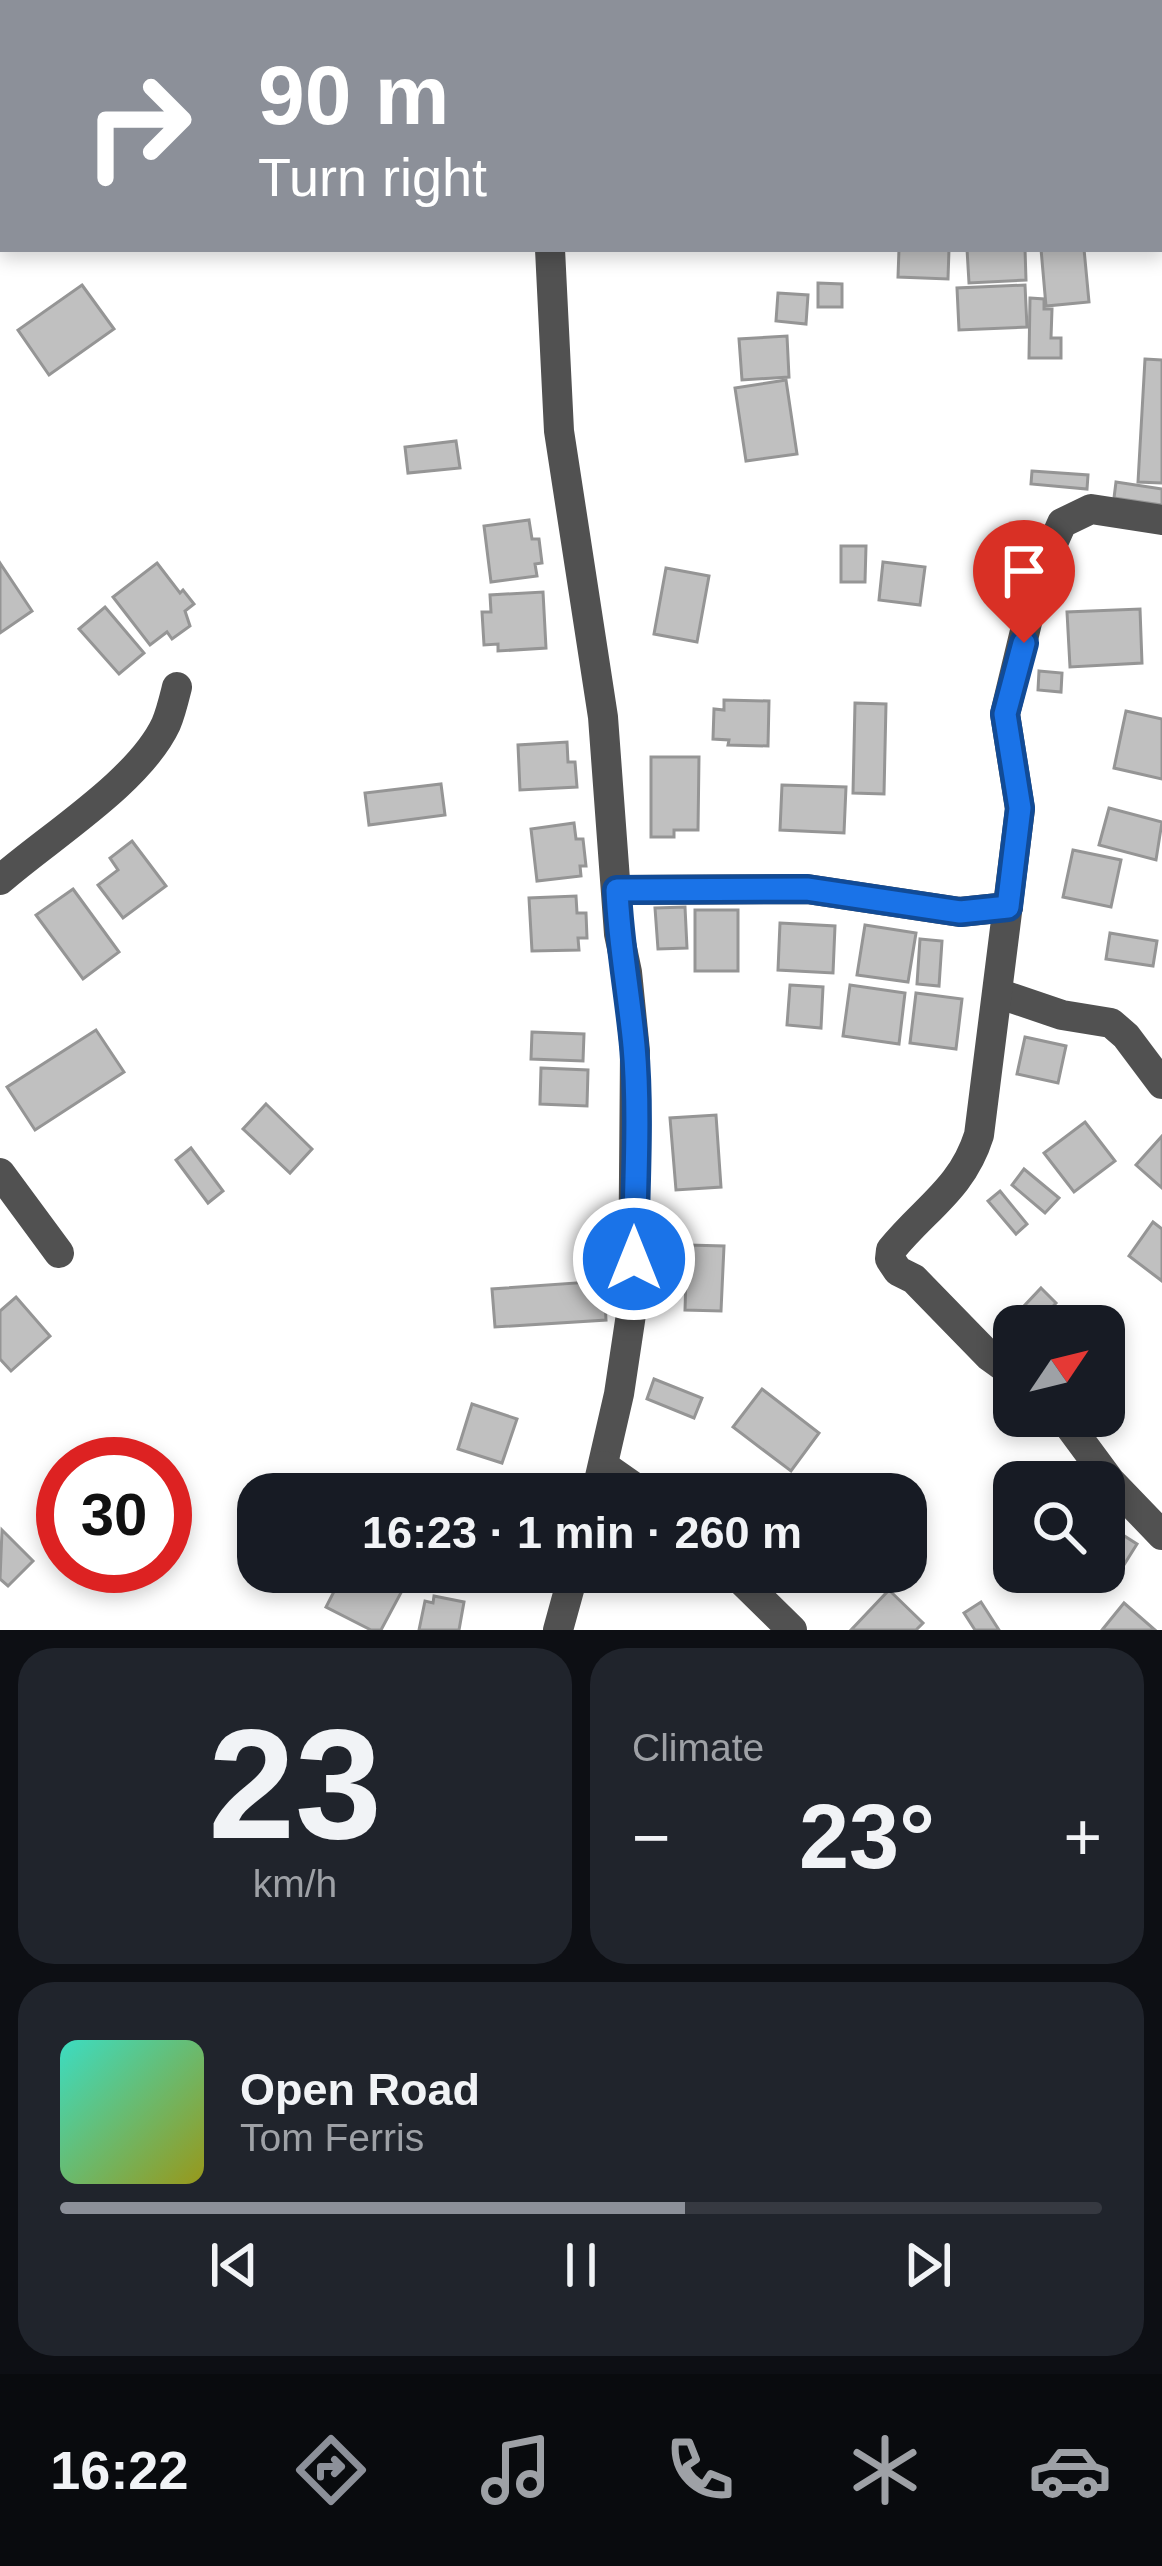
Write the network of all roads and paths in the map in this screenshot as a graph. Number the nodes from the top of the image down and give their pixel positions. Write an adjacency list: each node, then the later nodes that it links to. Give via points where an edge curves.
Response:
1 (550, 252): 5 (street, via 559,431 603,717)
2 (1162, 520): 6 (street, via 1091,509 1062,524 1038,577 1005,714 1020,808)
3 (177, 687): 4 (street, via 144,757)
4 (0, 880)
5 (617, 890): 6 (street, via 807,889 960,912); 13 (street, via 634,1051 633,1301)
6 (1008, 907): 7 (street)
7 (1000, 994): 8 (street, via 1111,1023); 11 (street, via 970,1163 890,1259)
8 (1162, 1084)
9 (0, 1173): 10 (street)
10 (59, 1253)
11 (993, 1359)
12 (1078, 1437): 14 (street)
13 (601, 1473)
14 (1162, 1535)
15 (568, 1593): 17 (street)
16 (754, 1593): 18 (street)
17 (558, 1630)
18 (792, 1630)

